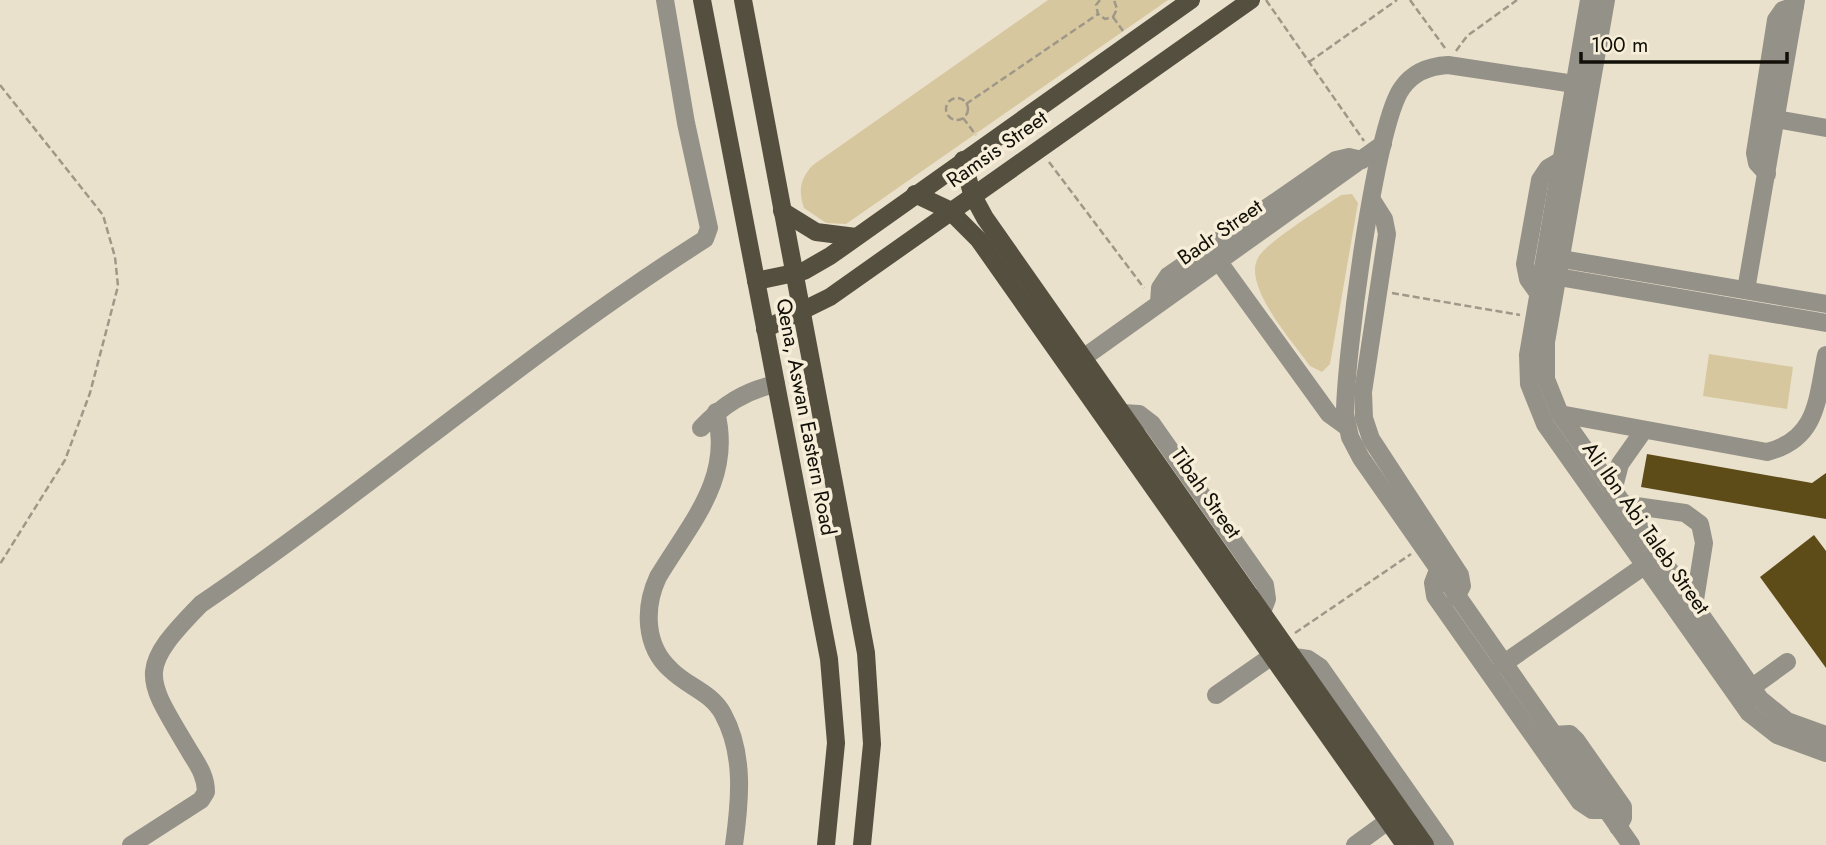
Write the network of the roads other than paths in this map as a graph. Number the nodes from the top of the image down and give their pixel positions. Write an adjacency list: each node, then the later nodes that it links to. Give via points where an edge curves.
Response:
1 (665, 0): 58 (street, via 709,228 705,239 622,292 303,534 201,604 157,657 151,678 203,772 206,792 201,800)
2 (702, 0): 25 (main road, Qena, Aswan Eastern Road)
3 (743, 0): 20 (main road, Qena, Aswan Eastern Road)
4 (1191, 0): 13 (main road, Ramsis Street)
5 (1251, 0): 17 (main road, Ramsis Street)
6 (1588, 0): 9 (street, Ali Ibn Abi Taleb Street)
7 (1606, 0): 23 (street, Ali Ibn Abi Taleb Street)
8 (1796, 3): 10 (street); 15 (street, via 1776,20 1755,153)
9 (1574, 84): 12 (street, via 1450,62 1428,69 1402,87); 14 (street, Ali Ibn Abi Taleb Street)
10 (1776, 119): 11 (street); 15 (street)
11 (1826, 128)
12 (1372, 152): 18 (street); 22 (street, Badr Street); 28 (street, via 1336,160 1168,276)
13 (963, 160): 16 (main road, Ramsis Street); 17 (main road, Tibah Street)
14 (1560, 161): 23 (street, Ali Ibn Abi Taleb Street); 27 (street, via 1540,180 1525,264)
15 (1767, 174): 26 (street)
16 (915, 194): 19 (main road, Tibah Street); 21 (main road, Ramsis Street)
17 (972, 194): 19 (main road, Ramsis Street); 34 (main road, Tibah Street)
18 (1372, 200): 39 (street, via 1387,234 1363,392); 41 (street, via 1346,390)
19 (949, 210): 30 (main road, Ramsis Street); 47 (main road, Tibah Street, via 979,240)
20 (782, 211): 21 (main road, via 816,232); 24 (main road, Qena, Aswan Eastern Road)
21 (856, 237): 24 (main road, Ramsis Street, via 817,264)
22 (1219, 262): 28 (street, Badr Street); 41 (street, via 1329,414)
23 (1551, 266): 26 (street); 27 (street, Ali Ibn Abi Taleb Street); 31 (street); 37 (street, Ali Ibn Abi Taleb Street, via 1545,367)
24 (793, 274): 25 (main road, Ramsis Street); 30 (main road, Qena, Aswan Eastern Road)
25 (756, 281): 32 (main road, Qena, Aswan Eastern Road)
26 (1746, 290): 29 (street)
27 (1538, 293): 43 (street, Ali Ibn Abi Taleb Street, via 1528,370 1538,412)
28 (1158, 304): 34 (street, Badr Street)
29 (1826, 304)
30 (800, 313): 32 (main road, Ramsis Street); 61 (main road, Qena, Aswan Eastern Road, via 870,684 872,765)
31 (1826, 323)
32 (765, 329): 35 (main road, Qena, Aswan Eastern Road)
33 (1826, 355): 40 (street, via 1809,424 1784,448 1750,452)
34 (1083, 358): 47 (main road, Tibah Street)
35 (776, 384): 36 (street, via 744,394); 60 (main road, Qena, Aswan Eastern Road, via 833,687 835,772)
36 (716, 412): 38 (street); 59 (street, via 722,451 719,471 658,577 649,599 648,622 663,662 716,703 730,728 739,780)
37 (1560, 414): 40 (street); 42 (street, Ali Ibn Abi Taleb Street)
38 (701, 428)
39 (1367, 430): 41 (street); 45 (street, via 1460,575)
40 (1644, 430): 42 (street, via 1623,458)
41 (1348, 432): 44 (street)
42 (1617, 498): 46 (street, Ali Ibn Abi Taleb Street); 46 (street, via 1685,513 1700,524 1704,543)
43 (1644, 566): 49 (street); 54 (street, Ali Ibn Abi Taleb Street, via 1749,713 1777,735)
44 (1438, 570): 45 (street); 55 (street, via 1435,596 1580,802 1592,810)
45 (1457, 597): 49 (street)
46 (1694, 606): 50 (street, Ali Ibn Abi Taleb Street)
47 (1284, 650): 51 (street); 56 (main road, Tibah Street); 64 (main road, Tibah Street); 65 (street, via 1320,667)
48 (1787, 662): 50 (street)
49 (1503, 664): 52 (street)
50 (1751, 688): 53 (street, Ali Ibn Abi Taleb Street, via 1787,721)
51 (1216, 695)
52 (1552, 734): 55 (street); 57 (street, via 1570,734 1584,751 1623,807)
53 (1826, 734)
54 (1826, 753)
55 (1606, 810): 57 (street)
56 (1388, 821): 62 (street); 63 (main road, Tibah Street)
57 (1618, 827): 66 (street)
58 (131, 845)
59 (734, 845)
60 (826, 845)
61 (862, 845)
62 (1354, 845)
63 (1405, 845)
64 (1425, 845)
65 (1445, 845)
66 (1631, 845)

